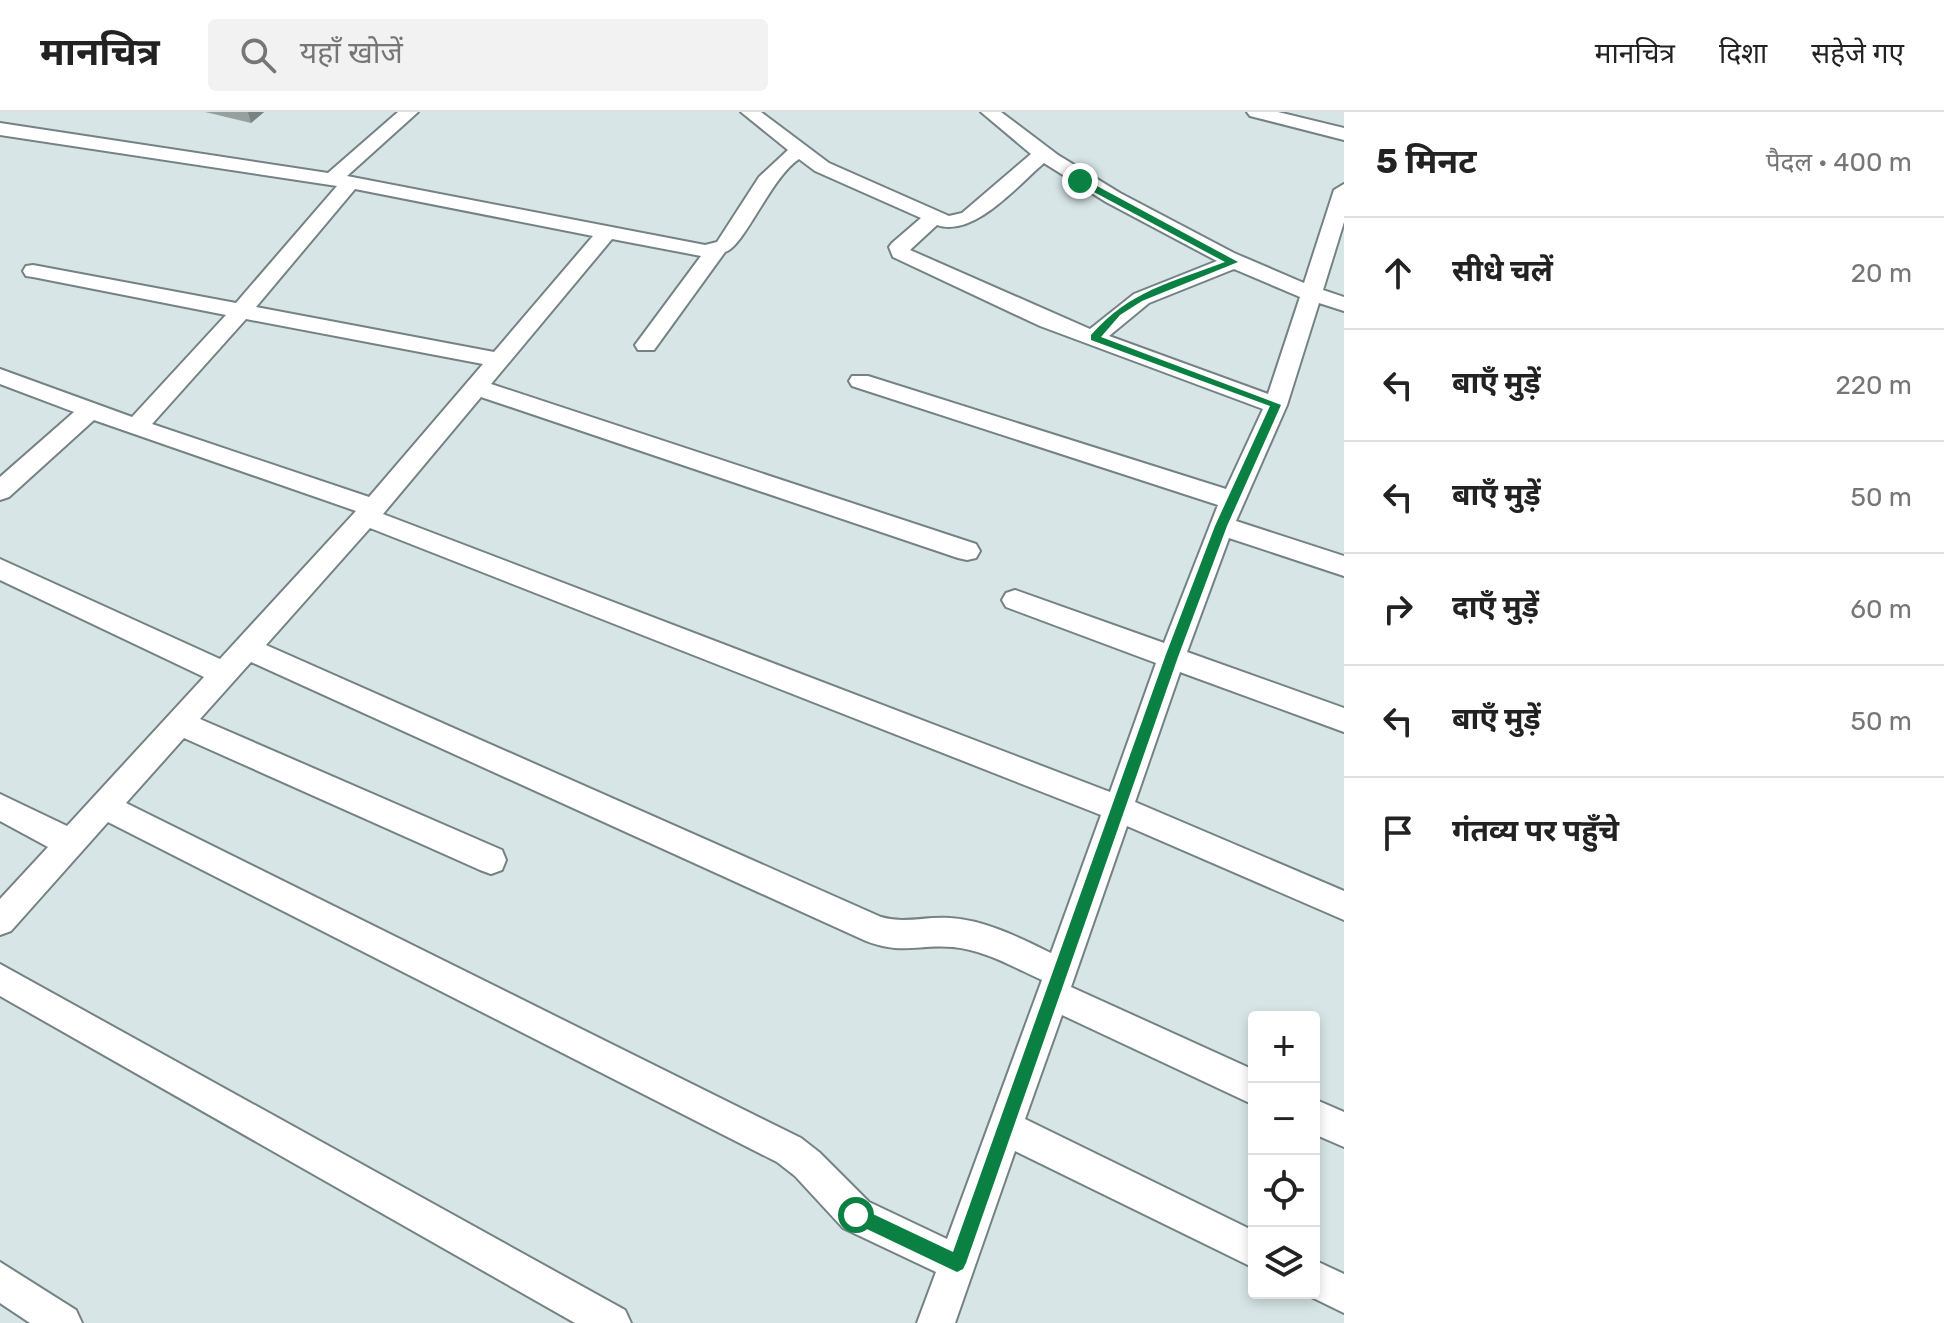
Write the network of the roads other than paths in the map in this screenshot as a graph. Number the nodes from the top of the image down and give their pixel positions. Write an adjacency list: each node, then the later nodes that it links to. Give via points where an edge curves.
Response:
1 (409, 112): 9 (street)
2 (750, 112): 7 (street)
3 (990, 112): 8 (street)
4 (1256, 112): 6 (street)
5 (0, 129): 9 (street)
6 (1344, 134)
7 (800, 151): 11 (street, via 822,167); 13 (street, via 769,174 732,236)
8 (1041, 155): 11 (street, via 969,217 947,222); 14 (street)
9 (341, 180): 12 (street); 18 (street)
10 (1344, 190): 16 (street)
11 (933, 218): 19 (street, via 904,241 900,253)
12 (608, 231): 13 (street); 21 (street)
13 (716, 250): 20 (street)
14 (1233, 262): 16 (street); 19 (street, via 1138,298)
15 (33, 271): 18 (street)
16 (1312, 295): 17 (street); 25 (street)
17 (1344, 304)
18 (243, 309): 21 (street); 27 (street)
19 (1094, 338): 25 (street)
20 (646, 345)
21 (499, 360): 24 (street)
22 (0, 376): 26 (street)
23 (860, 381): 30 (street)
24 (476, 387): 29 (street); 31 (street)
25 (1276, 405): 30 (street)
26 (91, 410): 27 (street); 28 (street)
27 (136, 427): 29 (street)
28 (0, 491)
29 (370, 513): 35 (street); 42 (street)
30 (1226, 513): 32 (street); 36 (street)
31 (967, 551)
32 (1344, 566)
33 (0, 569): 37 (street)
34 (1015, 600): 36 (street)
35 (246, 648): 37 (street); 48 (street, via 877,931 909,938 967,934)
36 (1172, 657): 38 (street); 42 (street)
37 (223, 673): 39 (street)
38 (1344, 720)
39 (179, 723): 40 (street); 44 (street)
40 (104, 806): 43 (street); 54 (street, via 789,1150 856,1215)
41 (0, 807): 43 (street)
42 (1120, 809): 45 (street); 48 (street)
43 (70, 843): 46 (street)
44 (491, 860)
45 (1344, 906)
46 (0, 921)
47 (0, 979): 59 (street)
48 (1058, 984): 49 (street); 51 (street)
49 (1248, 1085)
50 (1320, 1119): 52 (street)
51 (1004, 1127): 53 (street); 54 (street)
52 (1344, 1130)
53 (1248, 1247)
54 (957, 1263): 60 (street)
55 (0, 1281): 58 (street)
56 (1320, 1282): 57 (street)
57 (1344, 1294)
58 (63, 1323)
59 (612, 1323)
60 (936, 1323)

